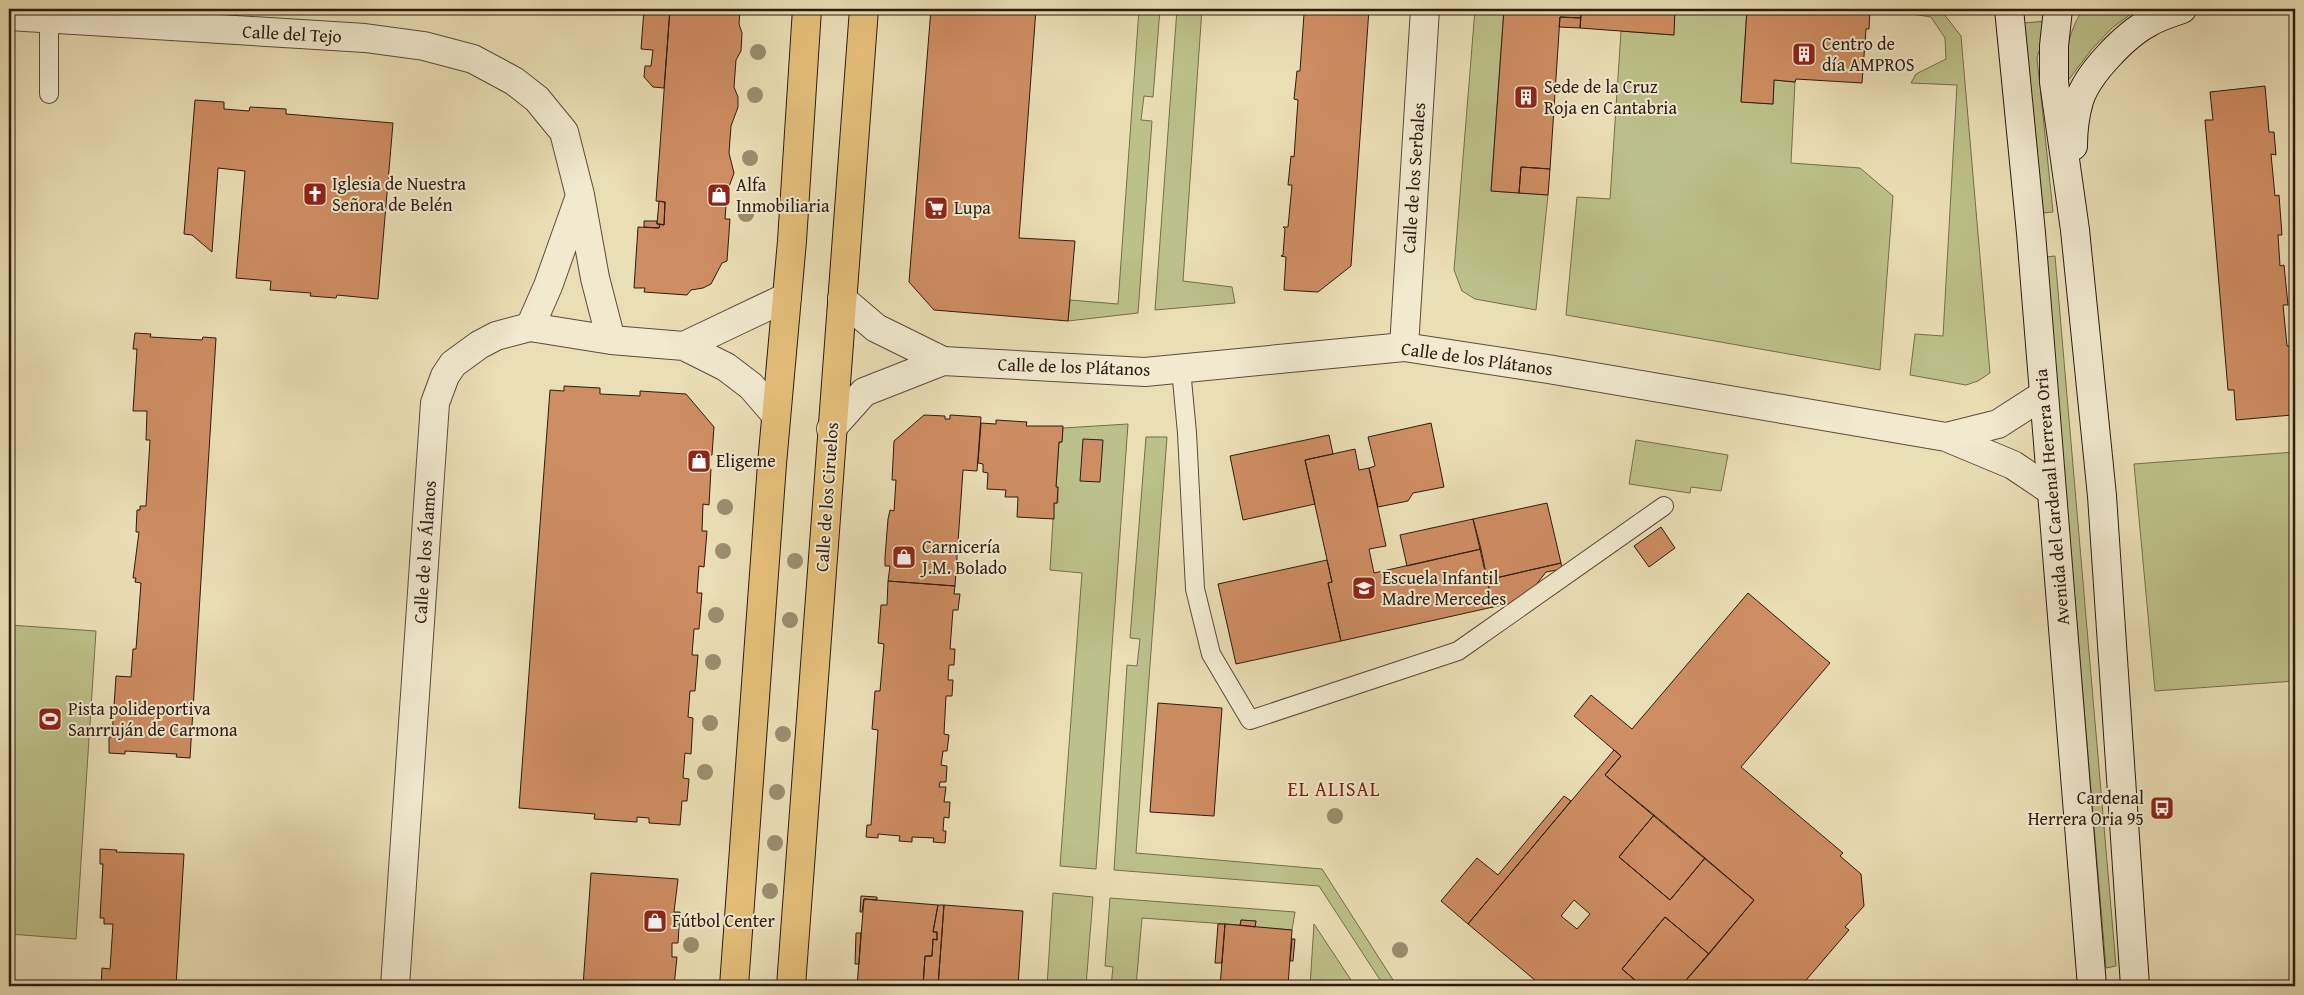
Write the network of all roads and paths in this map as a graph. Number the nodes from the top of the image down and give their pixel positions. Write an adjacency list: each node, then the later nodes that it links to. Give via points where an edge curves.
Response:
1 (807, 9): 14 (main road)
2 (864, 9): 15 (main road, Calle de los Ciruelos)
3 (1425, 9): 19 (street, Calle de los Serbales)
4 (2009, 9): 22 (street, Avenida del Cardenal Herrera Oria)
5 (2058, 9): 13 (street, via 2054,82)
6 (2182, 9): 13 (street, via 2149,22 2117,47 2088,82 2079,100 2073,135)
7 (86, 15): 9 (street, Calle del Tejo); 10 (street, Calle del Tejo)
8 (9, 16): 9 (street, Calle del Tejo)
9 (49, 19): 11 (lane)
10 (241, 20): 12 (street, Calle del Tejo, via 424,46 473,59 537,99 564,132)
11 (49, 94)
12 (580, 195): 16 (street); 17 (street, Calle del Tejo, via 594,278)
13 (2075, 230): 32 (street, via 2102,496)
14 (787, 297): 18 (street); 23 (main road)
15 (842, 299): 20 (street, Calle de los Plátanos, via 876,328); 24 (main road, Calle de los Ciruelos)
16 (530, 327): 17 (street, Calle de los Álamos); 28 (street, Calle de los Álamos, via 496,336 453,364 436,402)
17 (611, 340): 18 (street, Calle de los Álamos)
18 (684, 346): 23 (street, Calle de los Álamos, via 726,367 751,386)
19 (1404, 346): 21 (street, Calle de los Plátanos); 25 (street, Calle de los Plátanos)
20 (943, 361): 21 (street, Calle de los Plátanos, via 1145,372); 24 (street, Calle de los Plátanos, via 864,392)
21 (1181, 369): 27 (lane, via 1195,589 1212,654 1250,720 1458,651)
22 (2043, 395): 25 (street, Calle de los Plátanos, via 1998,424); 26 (street, Avenida del Cardenal Herrera Oria)
23 (776, 415): 29 (main road)
24 (831, 429): 30 (main road, Calle de los Ciruelos)
25 (1946, 437): 26 (street, Calle de los Plátanos, via 2013,465)
26 (2050, 490): 31 (street, Avenida del Cardenal Herrera Oria)
27 (1664, 506)
28 (395, 986)
29 (734, 986)
30 (791, 986)
31 (2092, 986)
32 (2135, 986)

